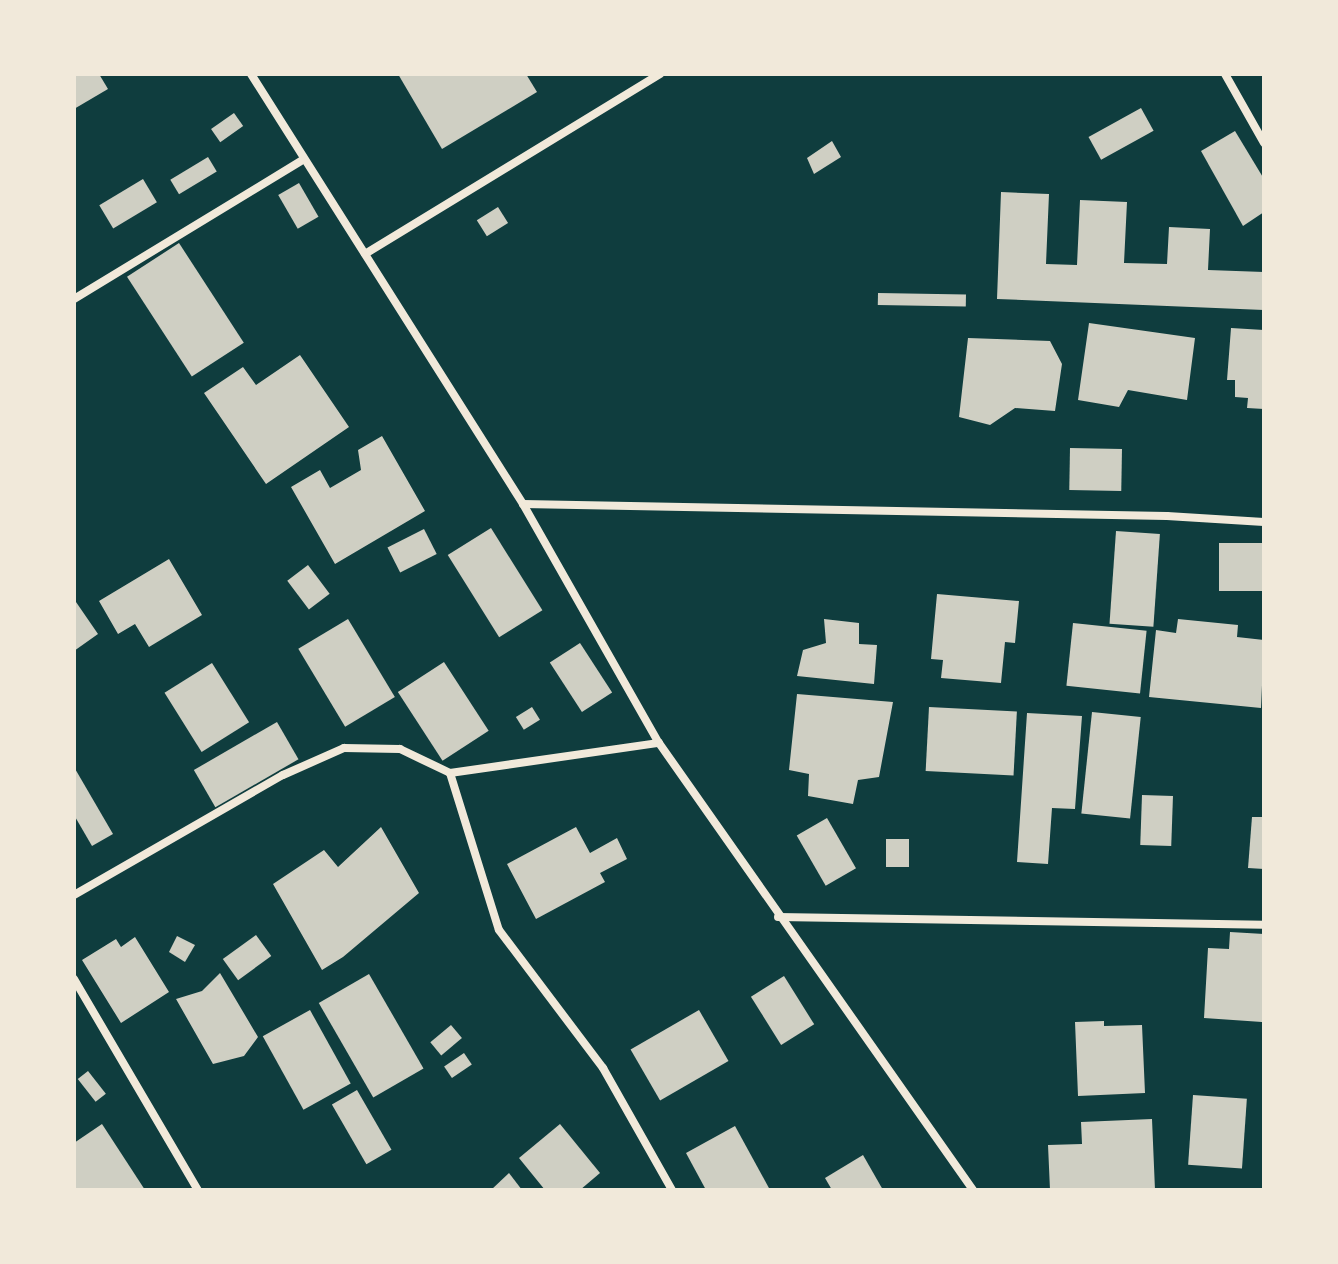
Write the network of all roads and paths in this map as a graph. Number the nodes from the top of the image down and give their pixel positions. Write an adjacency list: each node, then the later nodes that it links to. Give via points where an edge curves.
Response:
1 (251, 74): 5 (street)
2 (660, 74): 6 (street)
3 (1225, 74): 4 (street)
4 (1264, 143)
5 (303, 160): 6 (street); 7 (street)
6 (365, 254): 8 (street)
7 (74, 299)
8 (523, 504): 9 (street); 10 (street)
9 (1264, 522)
10 (659, 743): 11 (street); 13 (street)
11 (450, 773): 12 (street, via 400,749 344,748 283,775); 17 (street, via 499,930 603,1068)
12 (74, 895)
13 (778, 917): 14 (street); 18 (street)
14 (1264, 925)
15 (74, 979): 16 (street)
16 (198, 1190)
17 (672, 1190)
18 (973, 1190)

